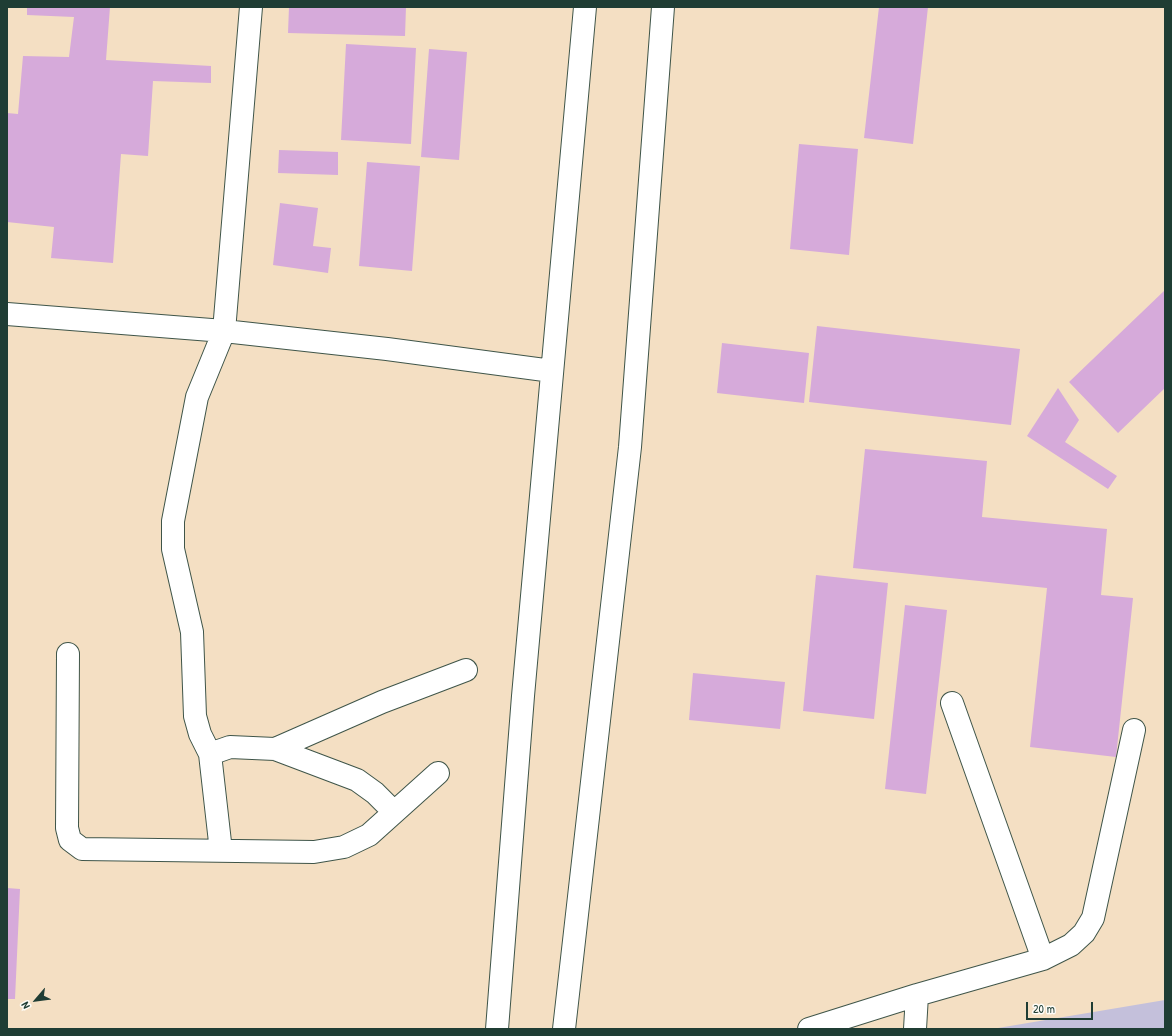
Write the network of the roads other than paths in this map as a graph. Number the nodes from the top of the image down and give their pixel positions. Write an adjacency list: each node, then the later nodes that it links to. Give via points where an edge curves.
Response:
1 (251, 7): 5 (street)
2 (585, 7): 6 (street)
3 (663, 7): 19 (street, via 630,446)
4 (7, 314): 5 (street)
5 (224, 331): 6 (street); 12 (street, via 197,397 173,521 173,549 192,632 195,716)
6 (552, 371): 18 (street)
7 (68, 654): 15 (street, via 66,828 70,840 82,849)
8 (466, 670): 11 (street, via 382,702)
9 (952, 703): 16 (street)
10 (1134, 730): 16 (street, via 1093,918 1084,933 1071,945)
11 (275, 749): 12 (street, via 230,748); 14 (street, via 357,780)
12 (210, 754): 15 (street)
13 (438, 773): 14 (street)
14 (394, 812): 15 (street, via 369,834 344,847 314,852)
15 (221, 851)
16 (1043, 959): 17 (street)
17 (917, 995): 20 (street); 21 (street)
18 (497, 1029)
19 (564, 1029)
20 (809, 1029)
21 (915, 1029)

